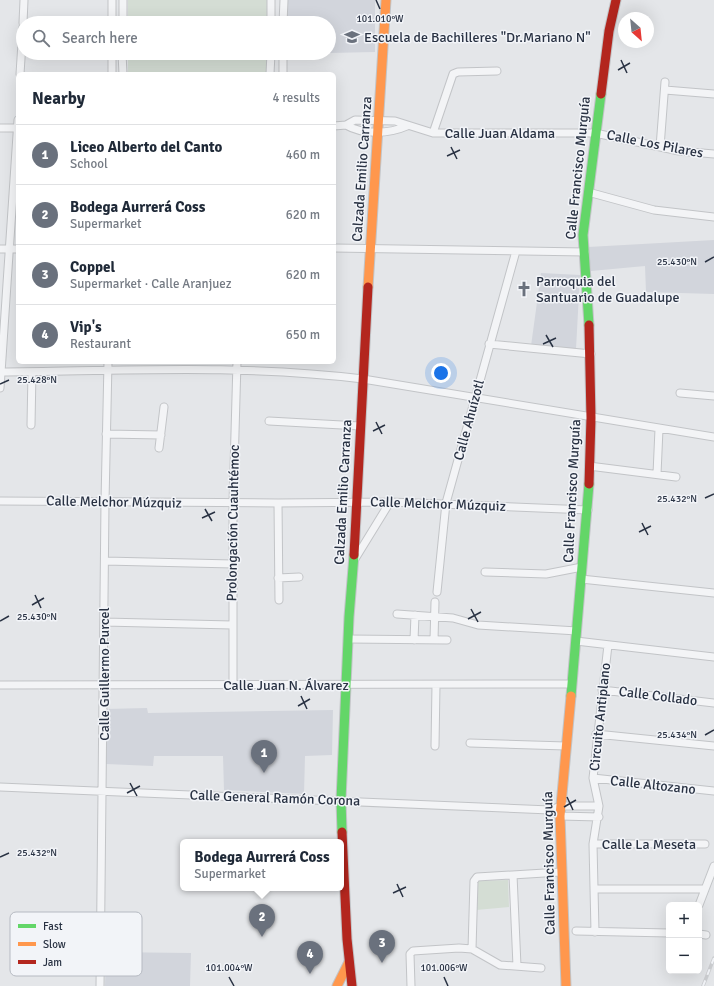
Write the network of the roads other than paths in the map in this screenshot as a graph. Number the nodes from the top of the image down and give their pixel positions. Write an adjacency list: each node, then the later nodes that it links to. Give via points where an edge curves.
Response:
1 (24, 0): 8 (street)
2 (112, 0): 9 (street)
3 (123, 0): 10 (street)
4 (271, 0): 11 (street)
5 (284, 0): 12 (street)
6 (386, 0): 27 (main road, Calzada Emilio Carranza)
7 (616, 0): 35 (main road, Calle Francisco Murguía, via 609,31)
8 (23, 16)
9 (112, 16)
10 (123, 16)
11 (271, 16)
12 (283, 16)
13 (21, 60): 19 (street)
14 (112, 60): 20 (street)
15 (122, 60): 21 (street)
16 (271, 60): 22 (street)
17 (283, 60): 23 (street)
18 (497, 71): 34 (street, via 453,74)
19 (20, 72)
20 (112, 72)
21 (123, 72)
22 (270, 72)
23 (283, 72)
24 (665, 82): 25 (street)
25 (665, 90): 26 (street); 36 (street)
26 (714, 94)
27 (380, 121): 28 (street, Calle Juan Aldama, via 355,120); 30 (street, Calle Juan Aldama, via 395,121); 33 (main road, Calzada Emilio Carranza)
28 (346, 125): 29 (street, Calle Juan Aldama); 33 (street, Calle Juan Aldama, via 354,130)
29 (336, 126)
30 (407, 126): 33 (street, Calle Juan Aldama, via 395,131); 34 (street, Calle Juan Aldama)
31 (0, 128): 32 (street)
32 (16, 128)
33 (380, 132): 45 (main road, Calzada Emilio Carranza)
34 (433, 133): 35 (street, Calle Juan Aldama)
35 (595, 133): 36 (street, Calle Los Pilares); 39 (main road, Calle Francisco Murguía)
36 (660, 147): 37 (street, Calle Los Pilares)
37 (714, 154)
38 (16, 155): 44 (street)
39 (588, 192): 40 (street, via 654,210); 47 (main road, Calle Francisco Murguía, via 583,235)
40 (714, 217)
41 (16, 248): 44 (street)
42 (336, 248): 45 (street)
43 (0, 249): 44 (street)
44 (9, 249): 53 (street)
45 (370, 250): 46 (street); 55 (main road, Calzada Emilio Carranza)
46 (516, 252): 47 (street); 48 (street, Calle Ahuízotl)
47 (585, 252): 49 (main road, Calle Francisco Murguía)
48 (489, 344): 49 (street); 59 (street, Calle Ahuízotl)
49 (591, 354): 61 (main road, Calle Francisco Murguía)
50 (108, 364): 52 (street, Calle Guillermo Purcel)
51 (237, 366): 52 (street); 55 (street); 77 (street, Prolongación Cuauhtémoc)
52 (108, 371): 54 (street); 66 (street, Calle Guillermo Purcel)
53 (0, 372): 54 (street); 56 (street)
54 (32, 372): 63 (street)
55 (363, 379): 59 (street); 64 (main road, Calzada Emilio Carranza)
56 (0, 388)
57 (680, 393): 58 (street)
58 (714, 396)
59 (475, 398): 61 (street); 79 (street, Calle Ahuízotl)
60 (164, 407): 67 (street)
61 (591, 418): 65 (street); 70 (main road, Calle Francisco Murguía)
62 (269, 421): 64 (street)
63 (31, 425)
64 (360, 426): 75 (main road, Calzada Emilio Carranza)
65 (659, 429): 68 (street); 71 (street)
66 (106, 434): 67 (street); 74 (street, Calle Guillermo Purcel)
67 (161, 435): 69 (street)
68 (714, 437)
69 (159, 448)
70 (589, 466): 71 (street); 80 (main road, Calle Francisco Murguía)
71 (658, 474): 72 (street)
72 (676, 477)
73 (0, 501): 74 (street, Calle Melchor Múzquiz)
74 (105, 502): 77 (street, Calle Melchor Múzquiz); 82 (street, Calle Guillermo Purcel)
75 (356, 502): 76 (street, Calle Melchor Múzquiz); 78 (street, Calle Melchor Múzquiz); 81 (main road, Calzada Emilio Carranza)
76 (390, 502): 79 (street, Calle Melchor Múzquiz); 81 (street)
77 (233, 503): 78 (street, Calle Melchor Múzquiz); 83 (street, Prolongación Cuauhtémoc)
78 (278, 503): 87 (street)
79 (446, 503): 80 (street, Calle Melchor Múzquiz); 89 (street, Calle Ahuízotl)
80 (588, 510): 84 (main road, Calle Francisco Murguía)
81 (354, 560): 99 (main road, Calzada Emilio Carranza)
82 (105, 561): 83 (street); 96 (street, Calle Guillermo Purcel)
83 (233, 564): 97 (street, Prolongación Cuauhtémoc)
84 (582, 567): 85 (street, via 546,574); 88 (main road, Calle Francisco Murguía)
85 (486, 572)
86 (299, 577): 87 (street)
87 (278, 578): 91 (street)
88 (581, 579): 90 (street); 98 (main road, Calle Francisco Murguía)
89 (437, 592)
90 (714, 593)
91 (279, 600)
92 (435, 602): 95 (street)
93 (397, 614): 94 (street)
94 (415, 615): 95 (street); 100 (street)
95 (435, 616): 98 (street, via 478,625); 101 (street)
96 (104, 622): 97 (street); 107 (street, Calle Guillermo Purcel)
97 (232, 625): 108 (street, Prolongación Cuauhtémoc)
98 (577, 631): 103 (main road, Calle Francisco Murguía)
99 (349, 639): 100 (street); 110 (main road, Calzada Emilio Carranza)
100 (414, 640): 101 (street)
101 (434, 640): 102 (street)
102 (447, 640)
103 (576, 641): 104 (street, Circuito Antiplano); 109 (main road, Calle Francisco Murguía)
104 (608, 645): 105 (street, Circuito Antiplano); 112 (street, Circuito Antiplano)
105 (714, 657)
106 (0, 684): 107 (street, Calle Juan N. Álvarez)
107 (103, 684): 108 (street, Calle Juan N. Álvarez); 121 (street, Calle Guillermo Purcel)
108 (233, 684): 110 (street, Calle Juan N. Álvarez)
109 (572, 684): 111 (street, Calle Juan N. Álvarez); 117 (main road, Calle Francisco Murguía)
110 (346, 685): 111 (street, Calle Juan N. Álvarez); 123 (main road, Calzada Emilio Carranza)
111 (436, 685): 116 (street)
112 (602, 690): 113 (street, Calle Collado); 114 (street, Circuito Antiplano)
113 (714, 703)
114 (596, 734): 118 (street); 119 (street, Circuito Antiplano)
115 (470, 743): 117 (street)
116 (435, 746)
117 (566, 746): 124 (main road, Calle Francisco Murguía)
118 (714, 746)
119 (593, 778): 122 (street, Calle Altozano); 125 (street, Circuito Antiplano)
120 (0, 787): 121 (street, Calle General Ramón Corona)
121 (103, 790): 123 (street, Calle General Ramón Corona); 139 (street, Calle Guillermo Purcel)
122 (714, 791)
123 (341, 800): 126 (street, Calle General Ramón Corona); 129 (main road, Calzada Emilio Carranza)
124 (561, 806): 125 (street, Calle General Ramón Corona); 126 (street, Calle General Ramón Corona); 127 (main road, Calle Francisco Murguía)
125 (599, 806): 128 (street, Circuito Antiplano)
126 (550, 810): 127 (street, Calle General Ramón Corona)
127 (560, 816): 128 (street); 134 (main road, Calle Francisco Murguía)
128 (599, 817): 130 (street, Circuito Antiplano)
129 (343, 839)
130 (593, 844): 131 (street, Calle La Meseta); 136 (street, Circuito Antiplano)
131 (705, 844)
132 (344, 861): 144 (main road, Calzada Emilio Carranza)
133 (714, 866): 137 (street)
134 (561, 872): 135 (street); 153 (main road, Calle Francisco Murguía)
135 (512, 875): 143 (street, via 479,876 475,879); 145 (street)
136 (594, 889): 137 (street); 141 (street, Circuito Antiplano)
137 (704, 889): 138 (street)
138 (700, 902)
139 (101, 912)
140 (576, 931): 141 (street)
141 (595, 932): 142 (street)
142 (666, 933)
143 (472, 949): 145 (street, via 500,965); 152 (street, via 447,948 411,952)
144 (349, 962): 148 (main road); 151 (main road, Calzada Emilio Carranza)
145 (517, 966): 146 (street)
146 (541, 968)
147 (100, 976): 149 (street, Calle Guillermo Purcel)
148 (338, 981): 150 (main road)
149 (100, 986)
150 (334, 986)
151 (352, 986)
152 (411, 986)
153 (566, 986)

